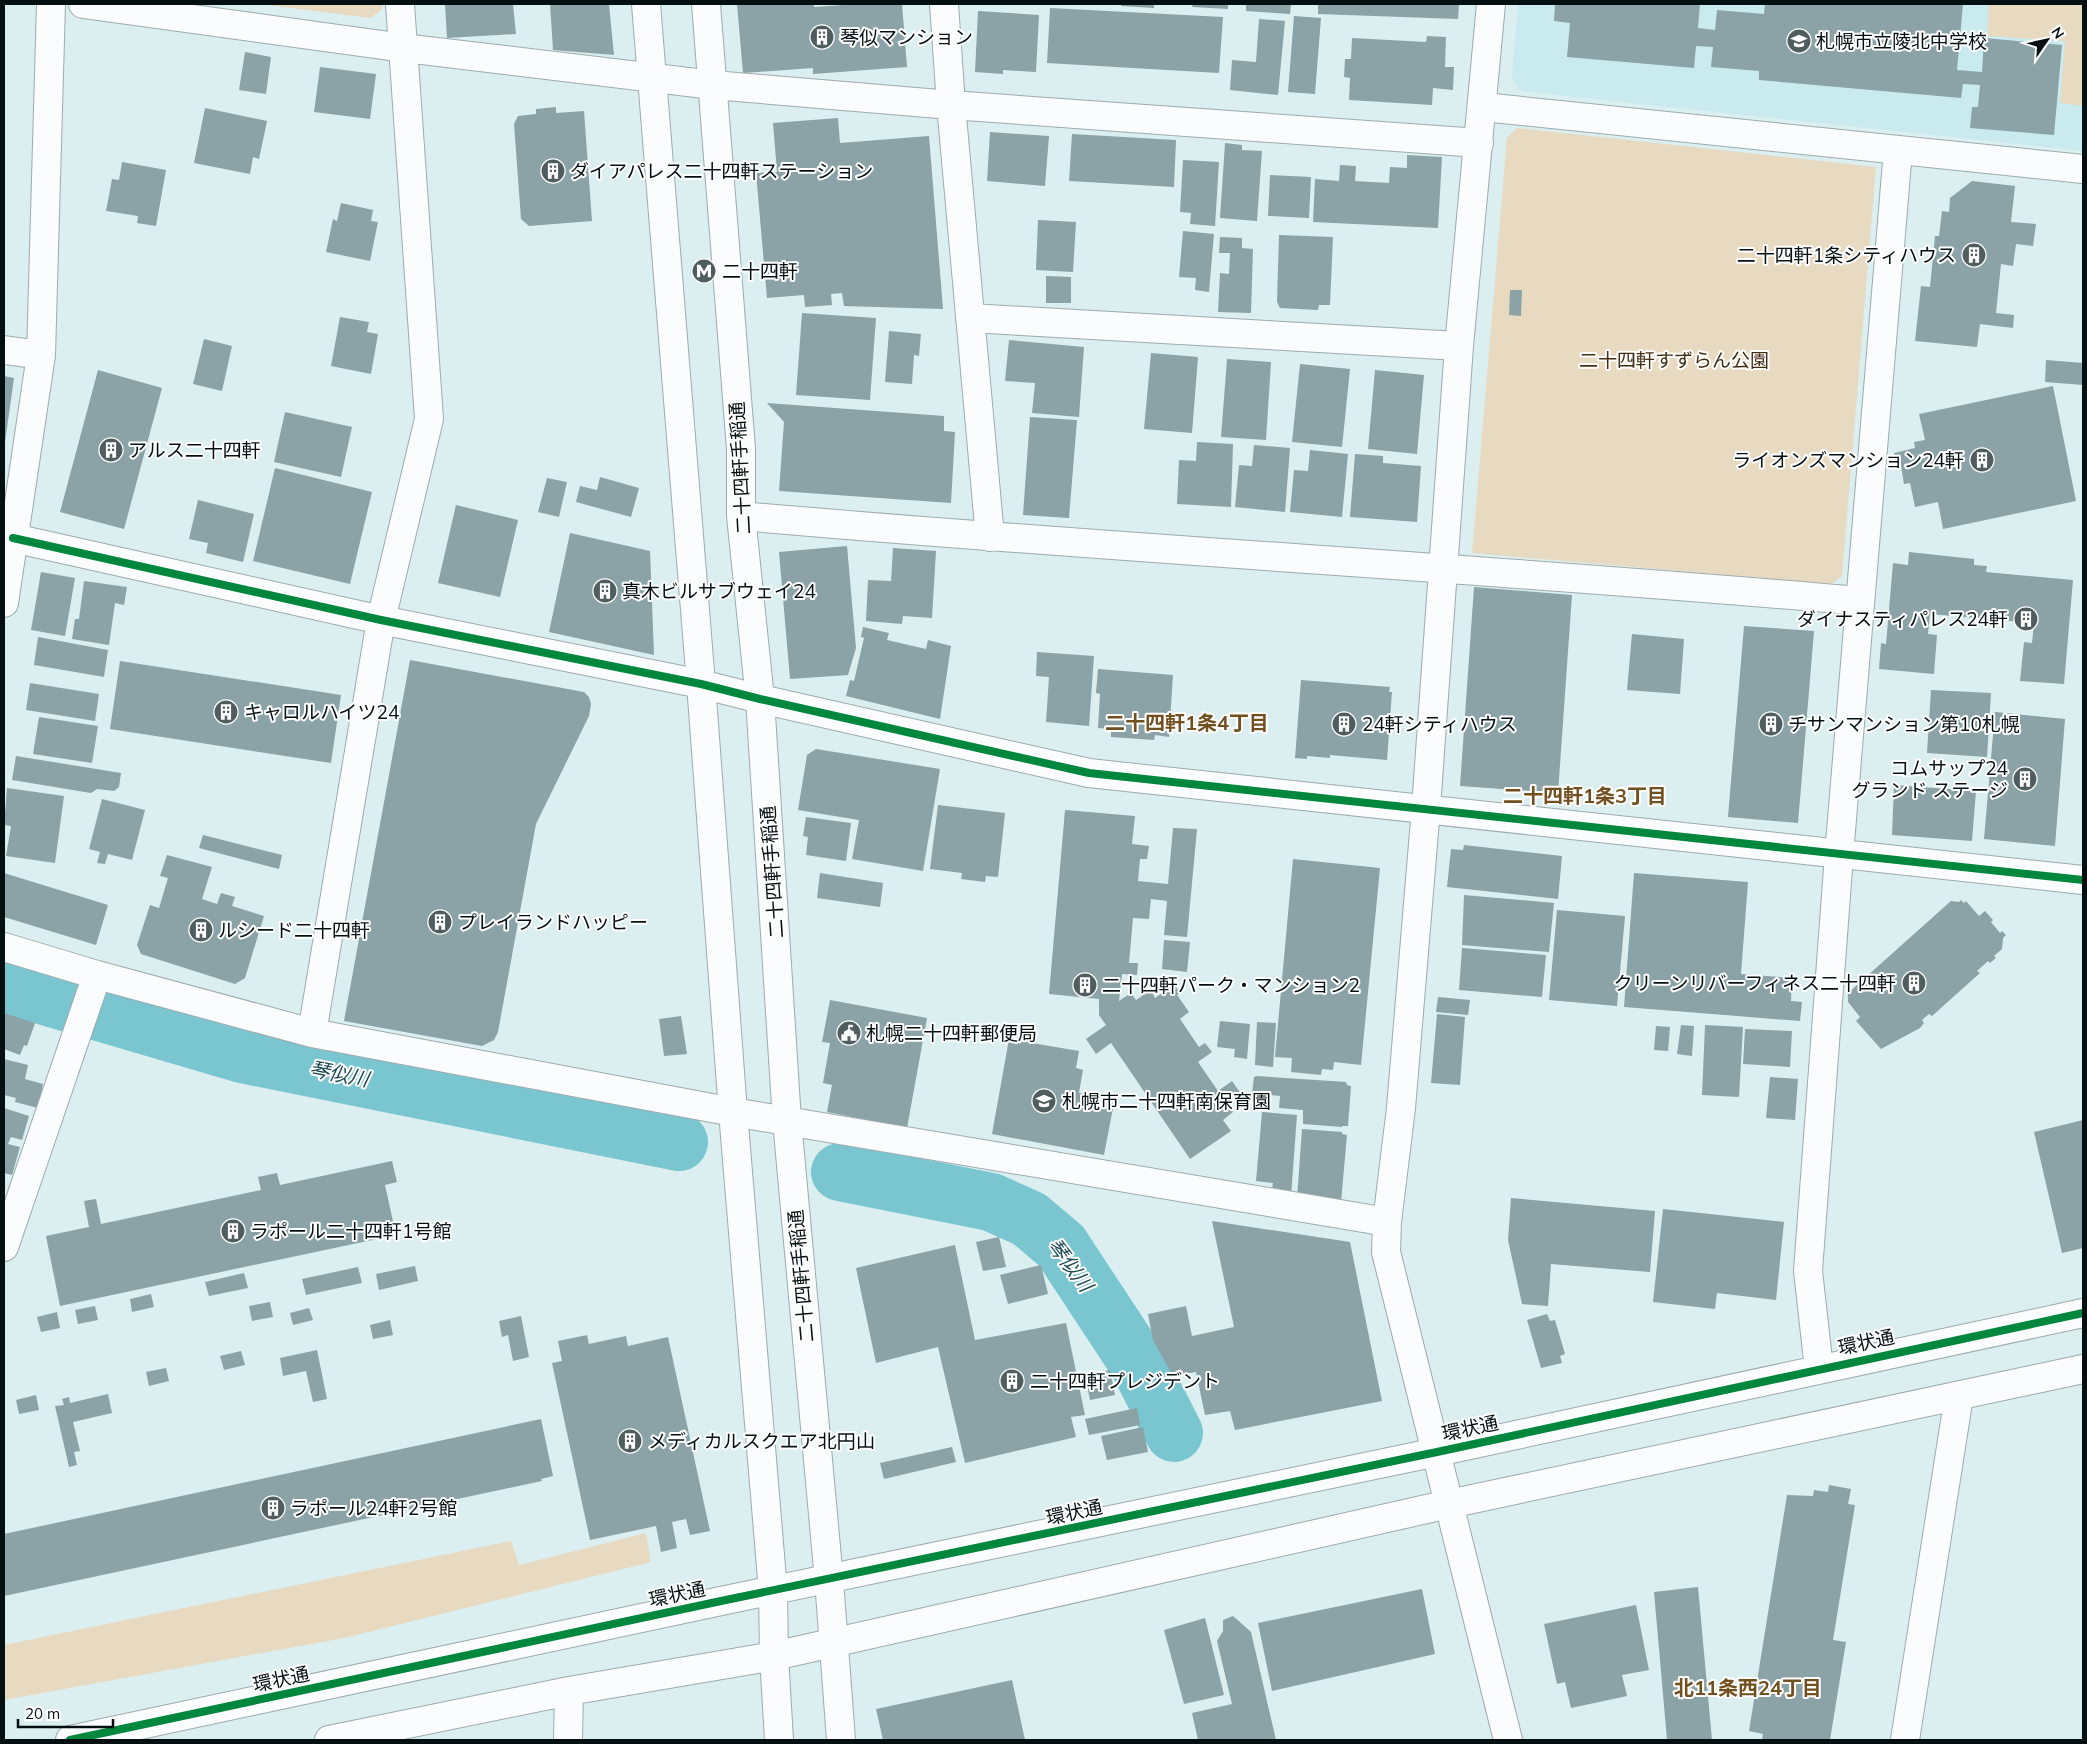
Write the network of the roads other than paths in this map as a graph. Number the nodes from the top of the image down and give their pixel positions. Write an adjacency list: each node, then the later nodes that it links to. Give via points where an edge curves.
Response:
1 (51, 4): 19 (street)
2 (83, 4): 8 (street)
3 (400, 4): 8 (street)
4 (646, 4): 9 (street)
5 (706, 4): 10 (street, 二十四軒手稲通)
6 (944, 4): 11 (street)
7 (1492, 4): 12 (street)
8 (404, 48): 9 (street); 26 (street, via 429,419)
9 (652, 78): 10 (street); 27 (street)
10 (713, 85): 11 (street); 20 (street, 二十四軒手稲通, via 741,448)
11 (952, 105): 13 (street); 16 (street)
12 (1483, 107): 13 (street); 14 (street)
13 (1480, 143): 17 (street)
14 (1898, 150): 15 (street); 24 (street)
15 (2083, 169)
16 (970, 318): 17 (street); 22 (street)
17 (1460, 346): 23 (street)
18 (4, 350): 19 (street)
19 (41, 355): 21 (street)
20 (741, 516): 22 (street); 28 (street, 二十四軒手稲通)
21 (13, 538): 25 (street); 26 (street)
22 (990, 538): 23 (street)
23 (1444, 567): 24 (street); 29 (street)
24 (1860, 601): 30 (street)
25 (4, 603)
26 (381, 620): 27 (street); 34 (street)
27 (701, 684): 28 (street); 35 (street)
28 (760, 699): 29 (street, via 1089,773); 36 (street, 二十四軒手稲通)
29 (1426, 808): 30 (street); 37 (street, via 1401,1108)
30 (1839, 855): 31 (street); 40 (street, via 1808,1272)
31 (2083, 880)
32 (4, 946): 33 (street)
33 (94, 983): 34 (street); 38 (street)
34 (312, 1033): 35 (street)
35 (733, 1112): 36 (street); 46 (street)
36 (787, 1121): 37 (street); 45 (street, 二十四軒手稲通)
37 (1387, 1222): 43 (street, via 1386,1252)
38 (4, 1247)
39 (2083, 1313): 40 (street, 環状通)
40 (1819, 1369): 43 (street, 環状通)
41 (2083, 1370): 42 (street)
42 (1959, 1396): 44 (street); 56 (street)
43 (1436, 1452): 44 (street); 45 (street, 環状通)
44 (1449, 1504): 47 (street); 55 (street)
45 (829, 1580): 46 (street, 環状通); 47 (street, 二十四軒手稲通)
46 (772, 1591): 48 (street); 50 (street, 環状通)
47 (833, 1644): 48 (street); 54 (street, 二十四軒手稲通)
48 (774, 1656): 49 (street); 53 (street)
49 (569, 1691): 51 (street); 52 (street)
50 (70, 1740)
51 (329, 1740)
52 (568, 1740)
53 (779, 1740)
54 (841, 1740)
55 (1508, 1740)
56 (1905, 1740)

